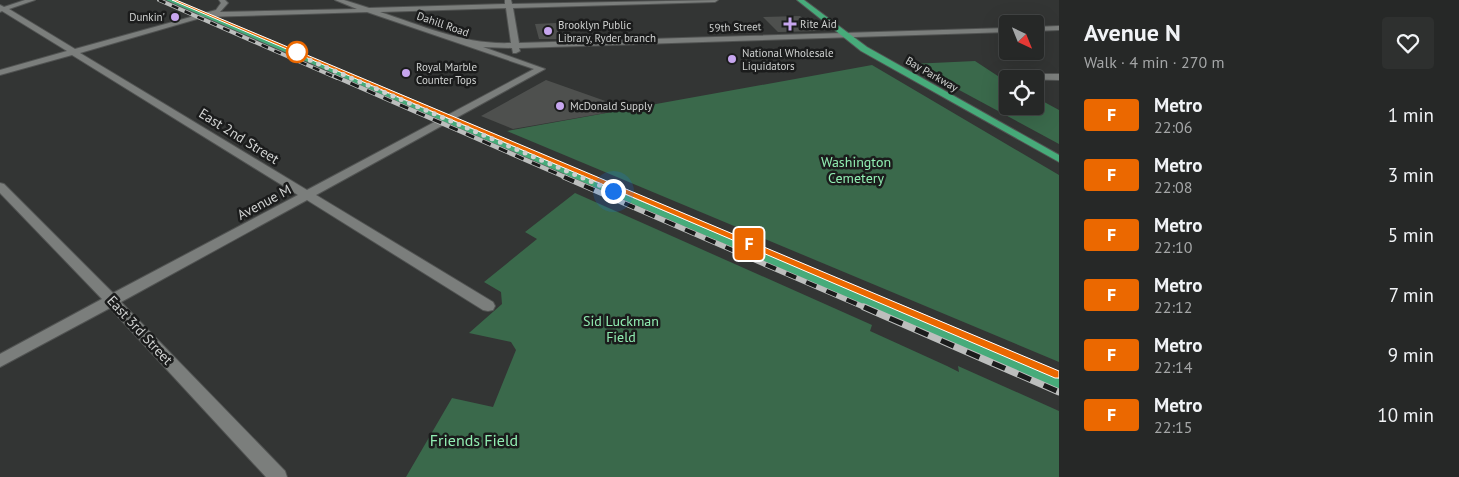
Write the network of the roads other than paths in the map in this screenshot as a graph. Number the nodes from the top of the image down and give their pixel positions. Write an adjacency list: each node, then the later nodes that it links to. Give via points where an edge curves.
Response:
1 (32, 0): 9 (street)
2 (169, 0): 8 (main road)
3 (338, 0): 10 (street, Dahill Road)
4 (714, 0): 7 (street)
5 (800, 0): 15 (main road, Bay Parkway)
6 (222, 1): 8 (street, via 206,7); 11 (street, via 225,3 218,11)
7 (508, 3): 10 (street); 17 (street)
8 (186, 7): 11 (main road)
9 (1, 9): 18 (street, East 2nd Street)
10 (366, 10): 11 (street); 16 (street, Dahill Road)
11 (204, 15): 18 (street); 24 (main road)
12 (1059, 28): 13 (street)
13 (1044, 29)
14 (999, 30): 15 (street, 59th Street)
15 (846, 35): 17 (street, 59th Street); 25 (main road, Bay Parkway, via 864,49)
16 (463, 42): 17 (street, 59th Street, via 484,46); 19 (street, Dahill Road)
17 (514, 45): 19 (street)
18 (73, 52): 21 (street); 27 (street, East 2nd Street)
19 (518, 61): 20 (street, Dahill Road)
20 (541, 69): 24 (street, Avenue M)
21 (0, 73)
22 (1044, 77): 23 (street)
23 (1059, 77)
24 (447, 120): 27 (street, Avenue M); 31 (main road)
25 (1059, 159)
26 (0, 186): 28 (street, East 3rd Street)
27 (308, 196): 28 (street, Avenue M); 29 (street, East 2nd Street)
28 (112, 301): 30 (street, Avenue M); 32 (street, East 3rd Street)
29 (488, 306)
30 (0, 361)
31 (1059, 383)
32 (278, 477)

